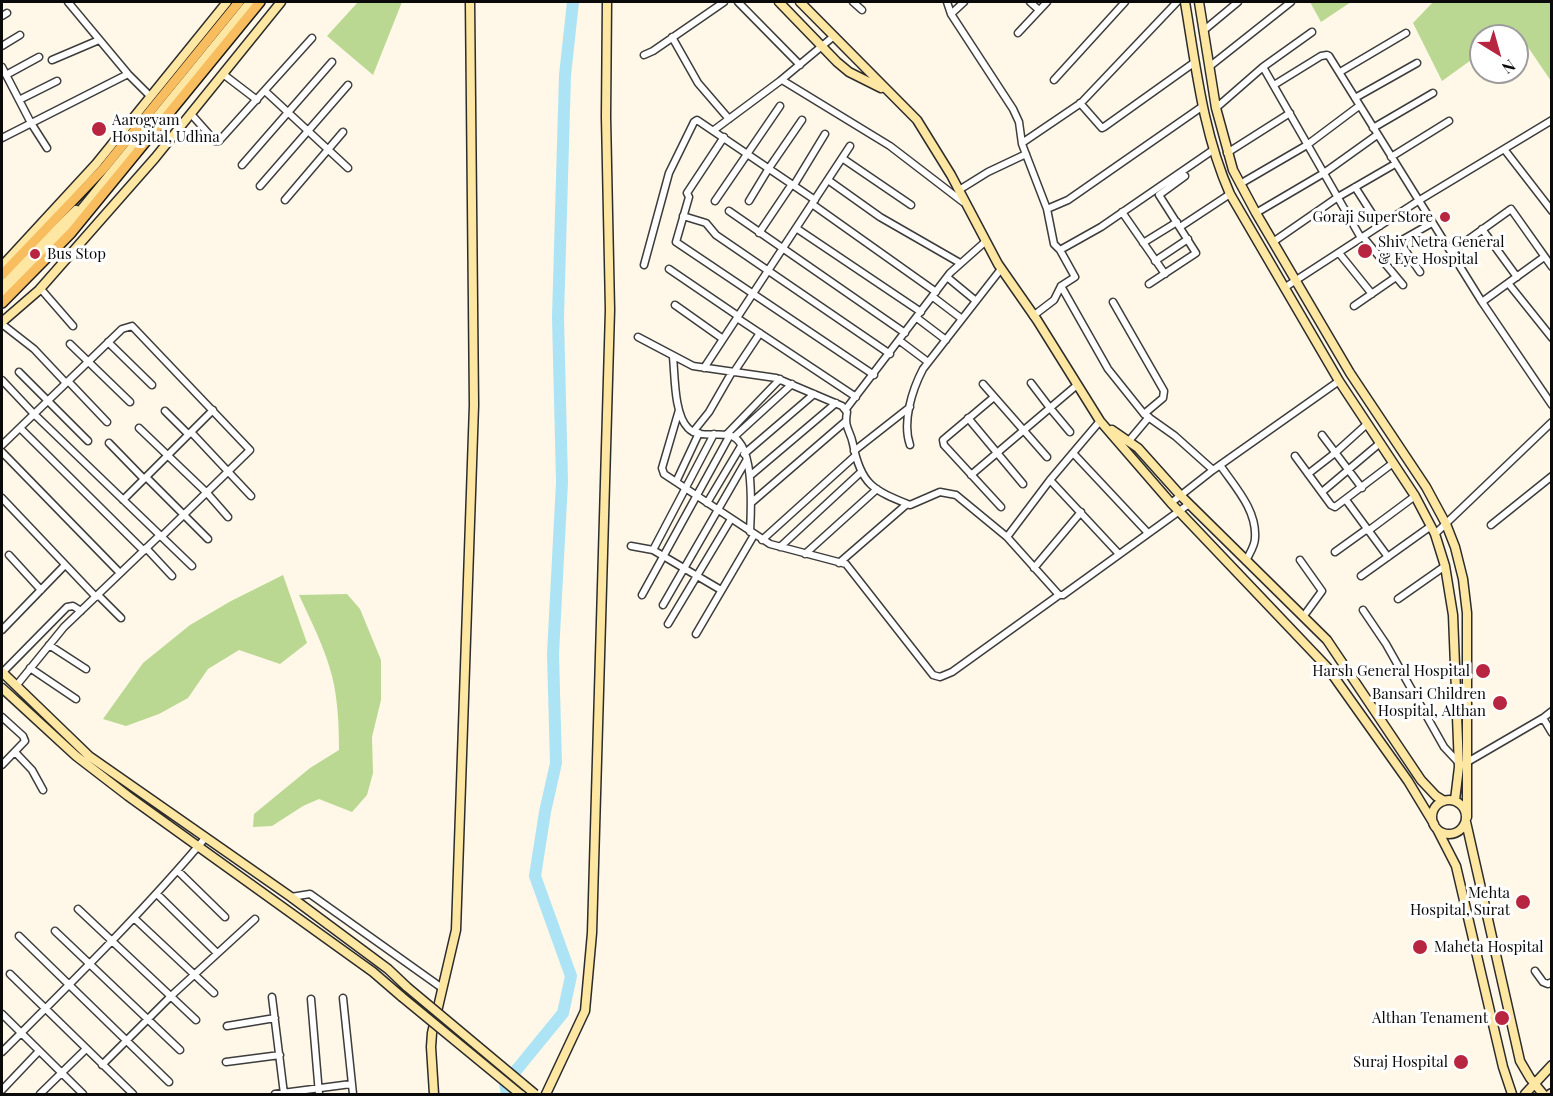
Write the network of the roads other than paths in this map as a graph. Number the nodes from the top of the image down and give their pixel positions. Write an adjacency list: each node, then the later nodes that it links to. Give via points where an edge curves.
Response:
1 (68, 2): 35 (street)
2 (226, 2): 60 (street)
3 (239, 2): 149 (main road, via 104,168)
4 (250, 2): 109 (street)
5 (260, 2): 169 (main road, via 71,233)
6 (281, 2): 50 (street)
7 (470, 2): 373 (street, via 474,405 456,930)
8 (607, 2): 410 (street, via 610,310 592,933 585,1011)
9 (724, 2): 34 (street)
10 (738, 2): 44 (street)
11 (779, 2): 37 (street)
12 (800, 2): 32 (street)
13 (854, 2): 24 (street)
14 (947, 2): 26 (street)
15 (964, 2): 26 (street)
16 (1030, 2): 25 (street)
17 (1047, 2): 25 (street)
18 (1125, 2): 53 (street)
19 (1177, 2): 64 (street)
20 (1185, 2): 42 (street)
21 (1199, 2): 27 (street)
22 (1238, 2): 27 (street)
23 (1291, 2): 46 (street)
24 (862, 10)
25 (1039, 10): 29 (street)
26 (951, 14): 85 (street, via 1013,109)
27 (1203, 31): 46 (street)
28 (1312, 32): 47 (street)
29 (1018, 33)
30 (1406, 33): 48 (street)
31 (20, 35): 36 (street)
32 (834, 36): 37 (street); 58 (street)
33 (312, 38): 57 (street)
34 (672, 38): 38 (street); 72 (street, via 698,83)
35 (99, 40): 40 (street); 49 (street)
36 (2, 46)
37 (821, 47): 44 (street); 58 (street, via 843,68)
38 (644, 55)
39 (39, 57): 51 (street)
40 (52, 60)
41 (332, 62): 69 (street)
42 (1195, 62): 64 (street, via 1102,128); 66 (street)
43 (1417, 63): 61 (street)
44 (800, 65): 52 (street)
45 (2, 67): 51 (street)
46 (1209, 67): 68 (street)
47 (1263, 67): 56 (street); 68 (street)
48 (1340, 72): 56 (street, via 1327,54); 61 (street)
49 (128, 74): 60 (street); 76 (street)
50 (223, 74): 63 (street); 71 (street)
51 (6, 75): 62 (street)
52 (782, 80): 72 (street); 116 (street, via 890,146)
53 (1054, 80)
54 (57, 81): 62 (street)
55 (348, 85): 78 (street)
56 (1274, 85): 70 (street)
57 (265, 91): 63 (street); 69 (street)
58 (889, 92): 107 (street, via 917,120)
59 (1433, 93): 81 (street)
60 (151, 97): 143 (street, via 96,164)
61 (1355, 98): 67 (street)
62 (19, 100): 76 (street)
63 (257, 100): 71 (street, via 219,141)
64 (1080, 104): 85 (street)
65 (780, 106): 92 (street)
66 (1203, 106): 91 (street); 118 (street, via 1068,200)
67 (1359, 106): 81 (street); 86 (street)
68 (1216, 108): 93 (street)
69 (287, 112): 78 (street); 97 (street)
70 (1290, 113): 86 (street); 93 (street)
71 (191, 114): 160 (street)
72 (729, 119): 79 (street)
73 (802, 120): 99 (street)
74 (1551, 120): 90 (street)
75 (1449, 121): 96 (street)
76 (31, 123): 83 (street); 88 (street)
77 (2, 128): 83 (street)
78 (307, 130): 89 (street); 105 (street)
79 (714, 130): 84 (street); 142 (street, via 700,120 694,122 669,173)
80 (343, 132): 89 (street)
81 (1375, 132): 96 (street); 100 (street)
82 (825, 134): 103 (street)
83 (4, 137)
84 (724, 137): 92 (street); 123 (street, via 687,193)
85 (1022, 143): 94 (street)
86 (1307, 144): 100 (street); 104 (street)
87 (850, 146): 95 (street)
88 (46, 148)
89 (328, 148): 98 (street); 111 (street)
90 (1504, 149): 114 (street); 120 (street)
91 (1213, 150): 108 (street); 121 (street)
92 (747, 152): 99 (street); 112 (street)
93 (1227, 153): 104 (street)
94 (1026, 154): 107 (street); 118 (street)
95 (842, 158): 102 (street); 117 (street)
96 (1393, 160): 106 (street); 114 (street)
97 (242, 165)
98 (348, 168)
99 (769, 168): 103 (street); 113 (street)
100 (1324, 173): 110 (street); 122 (street)
101 (1185, 176): 125 (street, via 1159,195)
102 (828, 180): 115 (street); 141 (street, via 880,217)
103 (793, 184): 115 (street); 129 (street)
104 (1240, 184): 122 (street)
105 (260, 186)
106 (1355, 187): 110 (street); 126 (street)
107 (959, 190): 116 (street)
108 (1230, 194): 125 (street); 161 (street)
109 (92, 195): 155 (street); 162 (street, via 66,228)
110 (1338, 197): 130 (street); 133 (street)
111 (285, 200)
112 (715, 201)
113 (749, 201)
114 (1418, 201): 124 (street); 126 (street)
115 (813, 202): 127 (street); 165 (street)
116 (966, 204): 132 (street)
117 (911, 205)
118 (1047, 209): 136 (street, via 1054,244)
119 (729, 211): 129 (street)
120 (1551, 211)
121 (1122, 212): 134 (street); 136 (street)
122 (1256, 213): 133 (street)
123 (683, 216): 147 (street, via 706,223 716,235); 163 (street, via 676,242)
124 (1432, 223): 138 (street); 148 (street, via 1402,240)
125 (1179, 224): 131 (street); 134 (street)
126 (1380, 226): 130 (street)
127 (796, 228): 135 (street); 172 (street)
128 (1482, 229): 138 (street); 139 (street, via 1511,209); 152 (street)
129 (759, 233): 135 (street)
130 (1362, 238): 137 (street); 151 (street)
131 (1188, 239): 140 (street); 150 (street, via 1195,254)
132 (986, 241): 141 (street); 146 (street)
133 (1273, 242): 154 (street)
134 (1143, 243): 140 (street)
135 (782, 249): 147 (street); 179 (street)
136 (1060, 250): 159 (street, via 1075,277)
137 (1340, 252): 154 (street); 164 (street)
138 (1451, 252): 168 (street)
139 (1544, 257): 144 (street); 152 (street)
140 (1155, 261): 150 (street)
141 (960, 263): 153 (street)
142 (644, 265)
143 (2, 266)
144 (1551, 267)
145 (669, 269): 174 (street)
146 (1002, 269): 166 (street); 173 (street)
147 (768, 271): 163 (street); 187 (street)
148 (1420, 272)
149 (2, 274)
150 (1165, 274): 157 (street)
151 (1396, 277): 158 (street); 164 (street)
152 (1517, 277): 156 (street)
153 (947, 278): 165 (street); 166 (street)
154 (1296, 281): 161 (street); 288 (street)
155 (2, 283)
156 (1508, 283): 168 (street); 181 (street)
157 (1149, 284)
158 (1403, 285)
159 (1061, 286): 173 (street, via 1054,300); 218 (street, via 1108,369)
160 (40, 288): 176 (street); 177 (street)
161 (1284, 288): 197 (street)
162 (2, 293)
163 (753, 294): 174 (street); 194 (street)
164 (1372, 294): 171 (street)
165 (934, 295): 172 (street); 175 (street)
166 (976, 301): 175 (street)
167 (1113, 302): 218 (street, via 1164,391 1163,398)
168 (1482, 302): 209 (street)
169 (2, 303)
170 (675, 305): 182 (street)
171 (1354, 306)
172 (919, 315): 179 (street); 183 (street)
173 (1034, 316): 203 (street)
174 (738, 317): 178 (street); 182 (street)
175 (962, 319): 183 (street)
176 (2, 323): 198 (street)
177 (73, 326)
178 (760, 333): 193 (street); 206 (street)
179 (905, 333): 184 (street)
180 (638, 337): 188 (street)
181 (1551, 338)
182 (723, 339): 191 (street)
183 (946, 340): 190 (street)
184 (900, 341): 187 (street); 190 (street)
185 (108, 342): 189 (street); 202 (street); 214 (street, via 122,329 132,326)
186 (70, 344): 189 (street)
187 (890, 354): 194 (street)
188 (673, 357): 191 (street); 215 (street)
189 (88, 362): 198 (street); 208 (street)
190 (928, 362): 211 (street, via 917,380)
191 (704, 368): 193 (street)
192 (19, 372): 207 (street)
193 (733, 372): 195 (street); 230 (street)
194 (874, 375): 206 (street)
195 (780, 379): 200 (street); 233 (street)
196 (2, 380): 217 (street)
197 (1339, 381): 224 (street); 251 (street)
198 (67, 382): 207 (street); 222 (street)
199 (1031, 383): 212 (street)
200 (792, 384): 204 (street); 233 (street)
201 (983, 384): 205 (street)
202 (152, 385)
203 (1077, 385): 212 (street); 221 (street)
204 (814, 394): 210 (street); 248 (street)
205 (994, 397): 219 (street); 227 (street)
206 (856, 398): 213 (street)
207 (47, 401): 217 (street); 234 (street)
208 (130, 402)
209 (1551, 402)
210 (836, 404): 213 (street); 257 (street)
211 (910, 407): 239 (street); 242 (street)
212 (1050, 408): 227 (street); 228 (street)
213 (846, 409): 220 (street)
214 (213, 410): 229 (street); 253 (street, via 250,450)
215 (679, 410): 230 (street, via 686,426); 262 (street, via 662,470)
216 (165, 411): 229 (street)
217 (34, 414): 225 (street); 274 (street)
218 (1146, 415): 235 (street); 252 (street)
219 (968, 418): 243 (street); 258 (street, via 943,440)
220 (846, 421): 242 (street); 277 (street)
221 (1100, 421): 235 (street); 244 (street); 278 (street)
222 (106, 422)
223 (1551, 422): 288 (street)
224 (1367, 424): 237 (street); 245 (street)
225 (20, 428): 238 (street); 300 (street)
226 (139, 428): 246 (street)
227 (1023, 431): 243 (street); 249 (street)
228 (1070, 432)
229 (189, 433): 246 (street); 253 (street)
230 (696, 433): 231 (street); 262 (street)
231 (714, 434): 233 (street); 265 (street)
232 (1322, 435): 245 (street)
233 (730, 436): 240 (street); 271 (street)
234 (88, 441)
235 (1128, 442): 272 (street)
236 (109, 443): 260 (street)
237 (1380, 444): 250 (street); 254 (street)
238 (2, 445)
239 (910, 445)
240 (741, 446): 248 (street); 276 (street)
241 (2, 452): 316 (street)
242 (855, 453): 255 (street); 297 (street)
243 (997, 453): 258 (street); 263 (street)
244 (1073, 453): 261 (street); 293 (street)
245 (1335, 453): 254 (street); 256 (street)
246 (168, 455): 260 (street); 268 (street)
247 (1295, 456): 256 (street)
248 (745, 457): 257 (street); 282 (street)
249 (1047, 457)
250 (1393, 463): 264 (street); 269 (street)
251 (1220, 465): 252 (street); 309 (street, via 1251,513 1255,538)
252 (1212, 470): 272 (street)
253 (228, 471): 268 (street); 270 (street)
254 (1349, 471): 264 (street); 267 (street)
255 (861, 472): 266 (street); 299 (street)
256 (1308, 474): 267 (street)
257 (751, 475): 277 (street)
258 (971, 475): 281 (street)
259 (1551, 476): 289 (street)
260 (145, 478): 274 (street); 285 (street)
261 (1050, 480): 283 (street); 295 (street)
262 (676, 482): 265 (street)
263 (1023, 484)
264 (1362, 488): 275 (street)
265 (685, 489): 271 (street); 301 (street)
266 (877, 489): 279 (street); 303 (street)
267 (1322, 492): 275 (street, via 1333,506)
268 (207, 493): 285 (street); 286 (street)
269 (1415, 495): 290 (street); 291 (street)
270 (251, 496)
271 (697, 496): 276 (street); 306 (street)
272 (1181, 496): 278 (street); 280 (street)
273 (2, 498): 311 (street)
274 (123, 500): 294 (street)
275 (1346, 500): 290 (street)
276 (707, 503): 282 (street)
277 (751, 503): 292 (street)
278 (1171, 503): 284 (street)
279 (907, 504): 295 (street, via 940,492 952,493); 310 (street)
280 (1190, 504): 284 (street); 309 (street)
281 (1001, 507)
282 (718, 511): 287 (street); 315 (street)
283 (1081, 512): 304 (street); 314 (street)
284 (1179, 512): 293 (street); 353 (street, via 1327,667)
285 (184, 515): 294 (street); 296 (street)
286 (228, 517)
287 (731, 519): 292 (street); 318 (street)
288 (1446, 524): 291 (street); 347 (street, via 1458,558 1467,613)
289 (1491, 525)
290 (1368, 530): 302 (street); 307 (street)
291 (1433, 530): 307 (street); 313 (street)
292 (752, 533): 297 (street); 321 (street)
293 (1148, 533): 304 (street)
294 (161, 536): 300 (street); 312 (street)
295 (1007, 537): 314 (street)
296 (208, 539)
297 (762, 540): 299 (street)
298 (631, 546): 301 (street)
299 (780, 547): 303 (street)
300 (145, 549): 316 (street); 317 (street)
301 (653, 550): 306 (street)
302 (1335, 552)
303 (805, 554): 310 (street)
304 (1119, 554): 323 (street)
305 (9, 555): 320 (street)
306 (663, 556): 315 (street); 322 (street)
307 (1388, 557): 319 (street)
308 (1300, 560): 329 (street, via 1322,591)
309 (1246, 561): 329 (street)
310 (839, 563): 323 (street, via 846,564 928,670 940,677)
311 (65, 565): 320 (street); 324 (street)
312 (192, 566)
313 (1445, 566): 325 (street); 347 (street, via 1453,615)
314 (1034, 568): 323 (street)
315 (684, 569): 318 (street); 326 (street)
316 (120, 573): 324 (street)
317 (172, 576)
318 (698, 576): 321 (street); 331 (street)
319 (1362, 576)
320 (41, 590): 332 (street)
321 (722, 590): 333 (street)
322 (642, 595)
323 (1059, 595)
324 (97, 596): 328 (street); 330 (street)
325 (1398, 599)
326 (663, 605)
327 (1363, 610): 347 (street, via 1444,747)
328 (81, 611): 334 (street); 337 (street, via 67,607)
329 (1303, 617): 350 (street, via 1327,640 1420,780)
330 (121, 618)
331 (668, 624)
332 (2, 630)
333 (696, 634)
334 (50, 645): 335 (street); 336 (street)
335 (30, 668): 338 (street); 340 (street)
336 (86, 669)
337 (2, 672): 338 (street)
338 (16, 686): 346 (street)
339 (2, 688): 346 (street)
340 (76, 699)
341 (1551, 711): 343 (street)
342 (2, 717): 345 (street, via 24,738)
343 (1543, 718): 344 (street); 347 (street)
344 (1551, 733)
345 (15, 752): 348 (street); 349 (street, via 32,770)
346 (81, 755): 354 (street); 355 (street)
347 (1461, 764): 351 (street); 352 (street)
348 (2, 765)
349 (43, 790)
350 (1444, 801): 351 (street); 353 (street, via 1433,813)
351 (1455, 801): 352 (street, via 1463,807)
352 (1466, 820): 353 (street, via 1454,833); 397 (street, via 1520,1061)
353 (1436, 827): 411 (street, via 1456,866)
354 (206, 837): 355 (street); 358 (street)
355 (198, 846): 356 (street); 408 (street, bridge, via 373,972)
356 (178, 871): 357 (street); 360 (street)
357 (156, 894): 361 (street); 366 (street)
358 (289, 896): 373 (street, via 310,894); 409 (street, bridge, via 388,969)
359 (78, 909): 365 (street)
360 (225, 917)
361 (134, 918): 365 (street); 369 (street)
362 (255, 919): 366 (street)
363 (54, 931): 367 (street)
364 (19, 936): 372 (street)
365 (111, 941): 367 (street); 375 (street)
366 (217, 953): 369 (street)
367 (89, 964): 372 (street); 382 (street)
368 (1535, 971): 371 (street, via 1543,982)
369 (195, 973): 374 (street); 375 (street)
370 (10, 974): 379 (street)
371 (1551, 982)
372 (70, 984): 379 (street); 386 (street)
373 (442, 988): 407 (street, via 431,1041)
374 (214, 993)
375 (171, 996): 382 (street); 383 (street)
376 (272, 997): 381 (street)
377 (343, 998): 398 (street)
378 (311, 999): 400 (street)
379 (46, 1008): 385 (street); 387 (street)
380 (2, 1014): 385 (street)
381 (274, 1018): 384 (street); 391 (street)
382 (148, 1020): 386 (street); 388 (street)
383 (196, 1020)
384 (227, 1026)
385 (21, 1033): 389 (street); 390 (street)
386 (128, 1041): 393 (street); 396 (street)
387 (86, 1048): 393 (street); 395 (street)
388 (180, 1050)
389 (39, 1051): 395 (street); 399 (street)
390 (2, 1052)
391 (280, 1055): 392 (street); 402 (street)
392 (226, 1062)
393 (102, 1065): 401 (street)
394 (1551, 1065): 397 (street)
395 (61, 1072): 403 (street); 404 (street)
396 (169, 1082)
397 (1534, 1083): 412 (street); 413 (street)
398 (351, 1084): 400 (street); 406 (street)
399 (2, 1090)
400 (319, 1092): 402 (street)
401 (132, 1094)
402 (283, 1094): 405 (street)
403 (40, 1095)
404 (83, 1095)
405 (275, 1095)
406 (353, 1095)
407 (434, 1095)
408 (520, 1095)
409 (535, 1095)
410 (546, 1095)
411 (1512, 1095)
412 (1525, 1095)
413 (1543, 1095)

